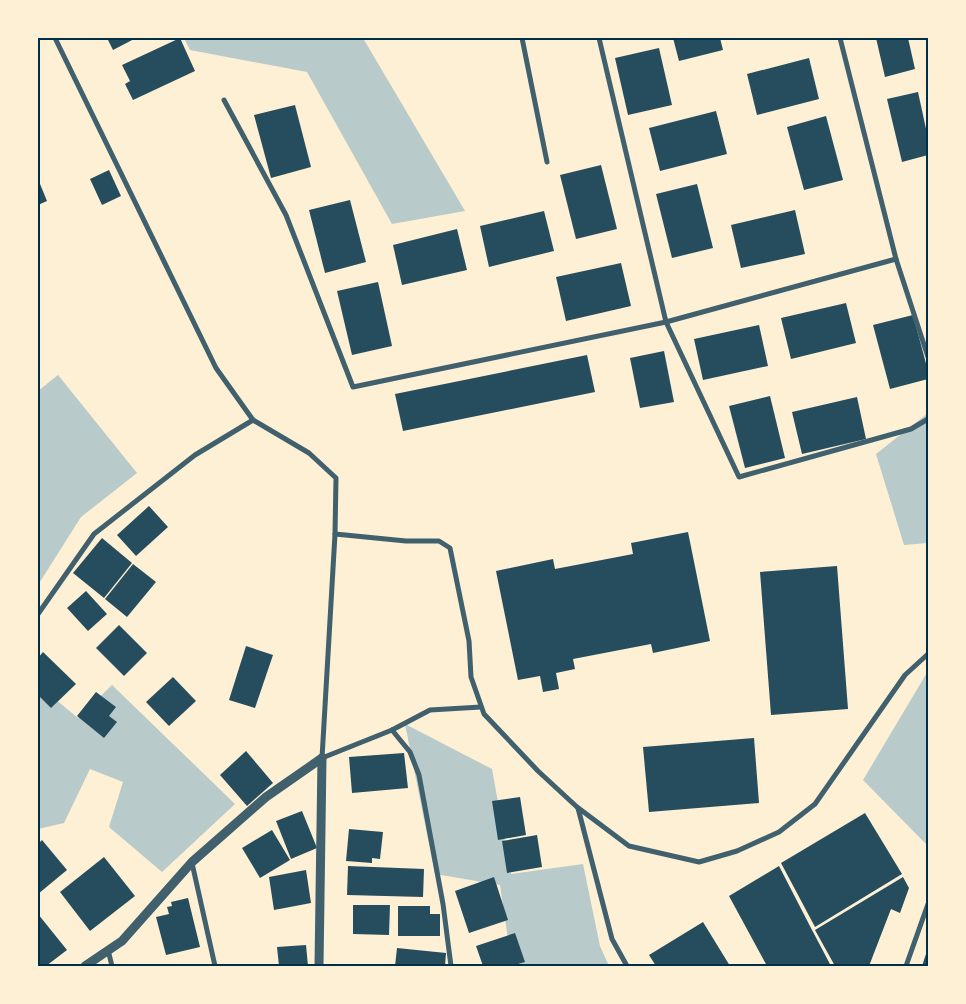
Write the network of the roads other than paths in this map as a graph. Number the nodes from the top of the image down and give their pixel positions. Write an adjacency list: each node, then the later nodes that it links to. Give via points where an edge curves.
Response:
1 (55, 38): 11 (street, via 216,368)
2 (522, 38): 6 (street)
3 (599, 38): 8 (street)
4 (840, 38): 7 (street)
5 (224, 100): 8 (street, via 286,215 353,387)
6 (547, 162)
7 (896, 259): 8 (street); 9 (street)
8 (666, 322): 10 (street, via 739,478 911,429)
9 (928, 357)
10 (928, 419)
11 (253, 420): 12 (street, via 309,453 336,478); 13 (street, via 195,455 94,534)
12 (335, 534): 15 (street, via 439,541 450,548 469,641 471,677); 17 (street)
13 (38, 614)
14 (928, 654): 18 (street, via 905,675 815,804 779,832 737,851 699,862 629,846)
15 (481, 707): 16 (street, via 430,710); 18 (street, via 538,771)
16 (392, 730): 17 (street); 26 (street, via 410,752 419,775)
17 (322, 758): 19 (street, via 266,797); 25 (street)
18 (577, 807): 27 (street, via 612,939)
19 (192, 862): 21 (street, via 122,941); 24 (street)
20 (928, 904): 28 (street)
21 (108, 950): 22 (street); 23 (street)
22 (85, 966)
23 (112, 966)
24 (215, 966)
25 (319, 966)
26 (451, 966)
27 (627, 966)
28 (906, 966)

